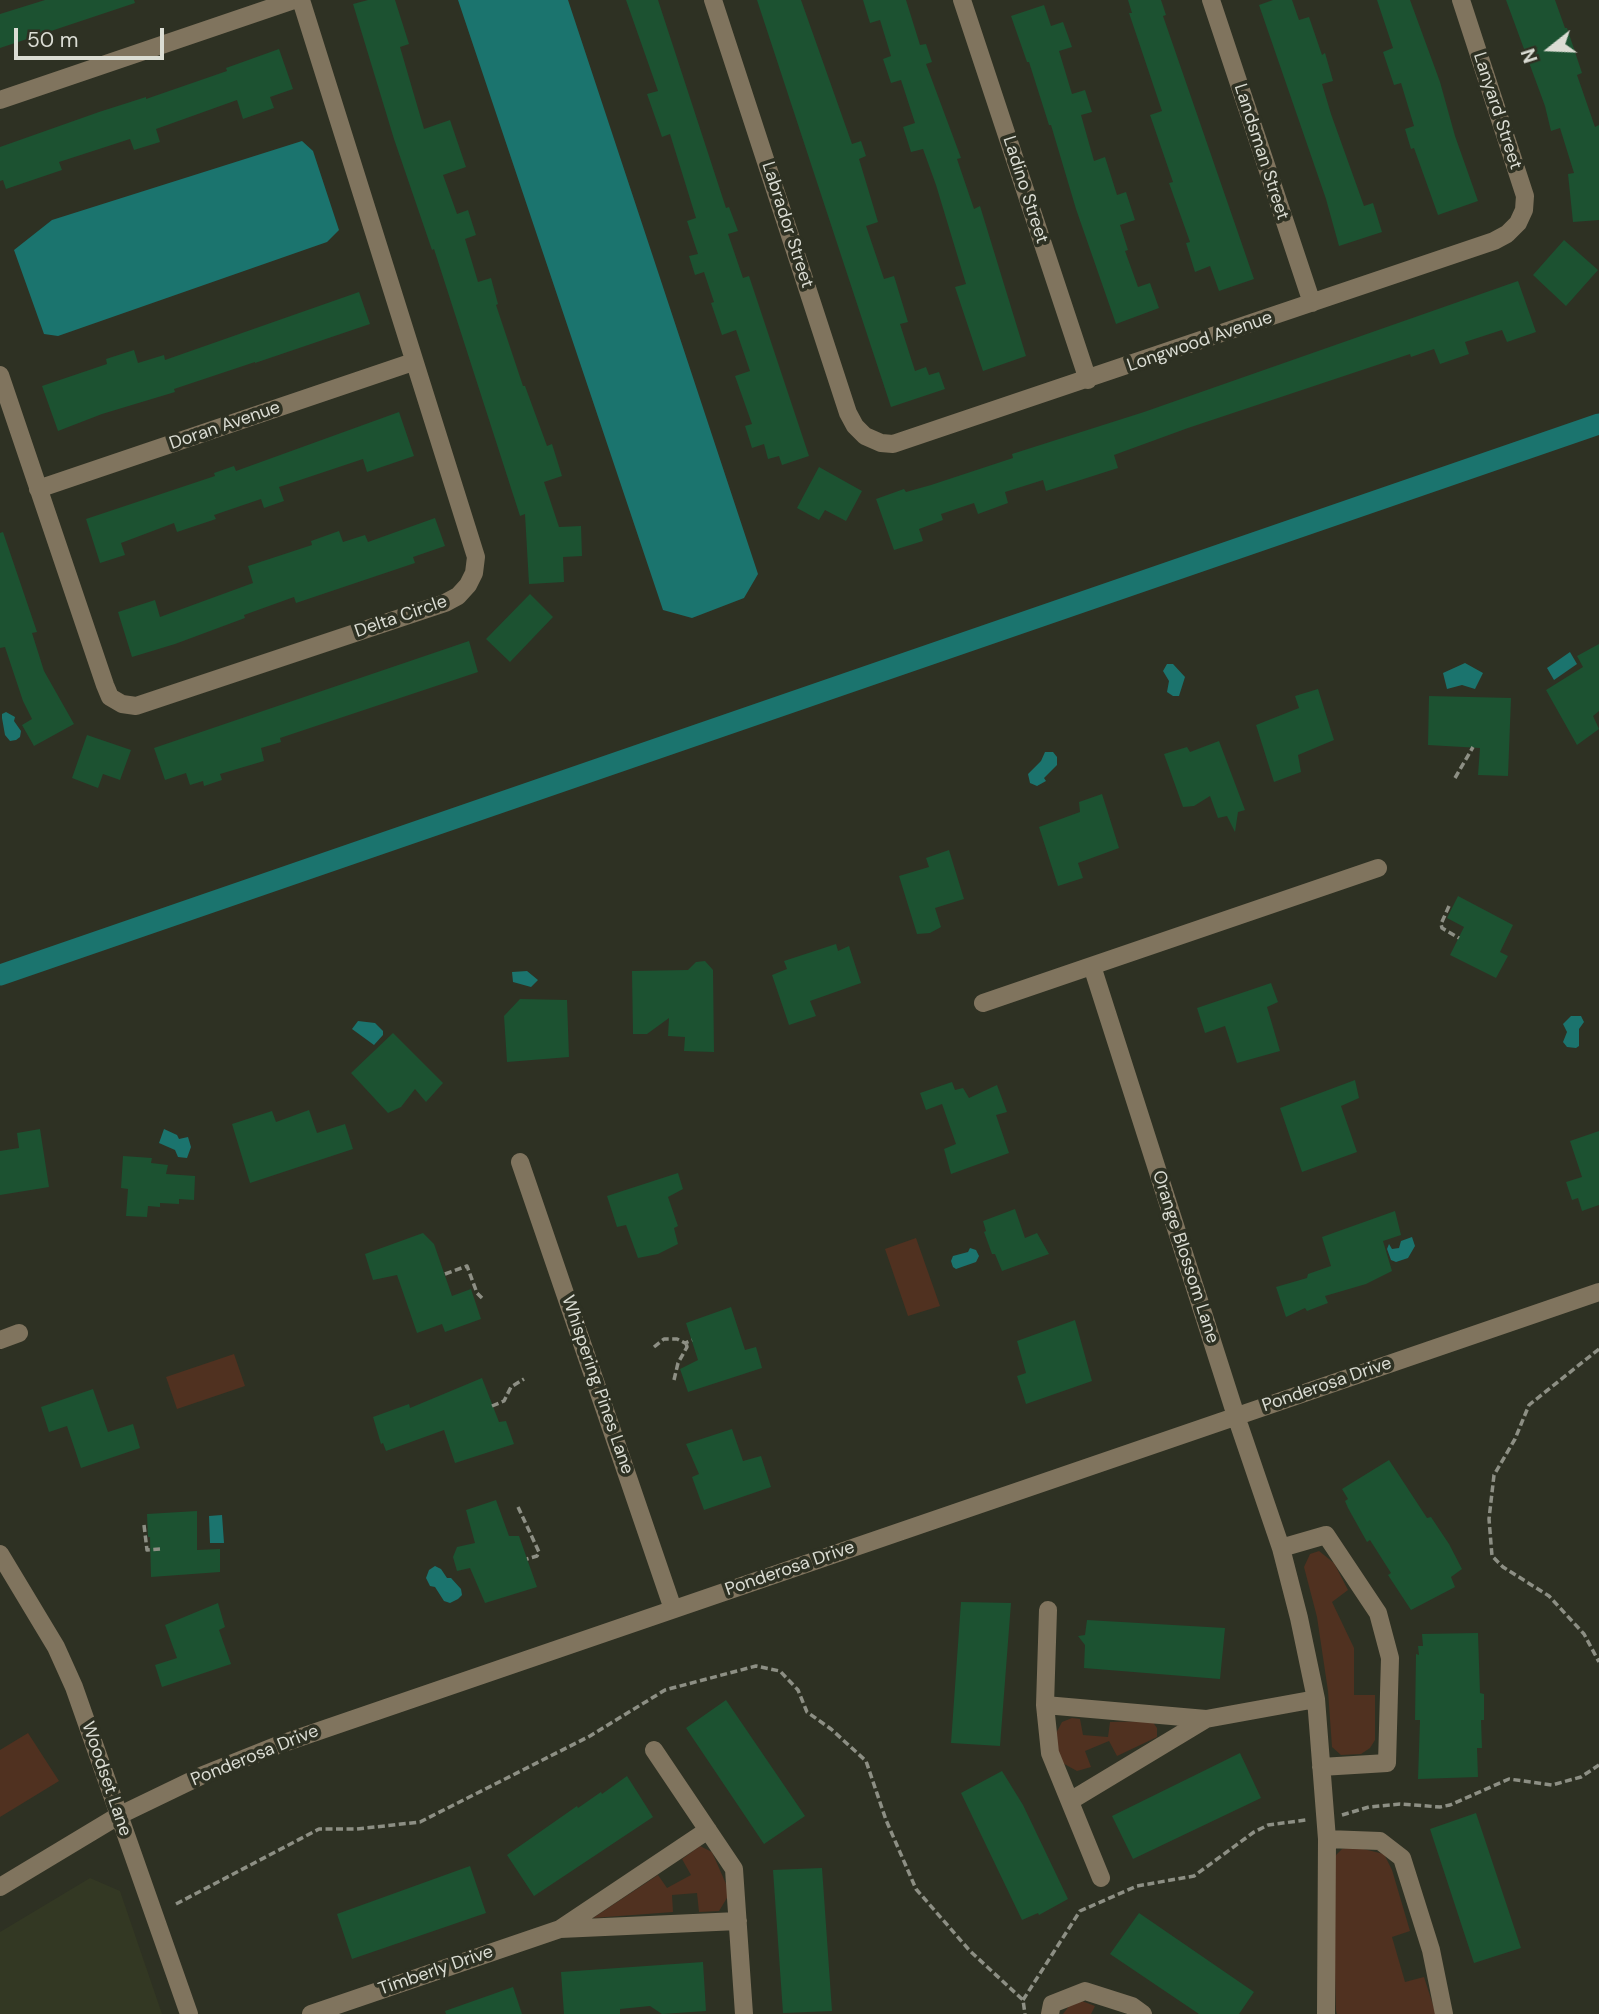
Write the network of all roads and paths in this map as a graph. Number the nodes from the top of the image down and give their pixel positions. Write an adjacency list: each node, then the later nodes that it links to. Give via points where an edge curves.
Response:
1 (294, 0): 7 (street)
2 (301, 0): 10 (street, Delta Circle)
3 (713, 0): 13 (street, Labrador Street, via 848,413 855,426)
4 (962, 0): 12 (street, Ladino Street)
5 (1211, 0): 9 (street, Landsman Street)
6 (1461, 0): 8 (street, Lanyard Street, via 1525,196)
7 (0, 100)
8 (1518, 223): 9 (street, Longwood Avenue, via 1494,241)
9 (1312, 303): 12 (street, Longwood Avenue)
10 (413, 362): 14 (street, Doran Avenue); 14 (street, Delta Circle, via 476,557 468,585 445,603 136,706 122,704 110,697 105,685)
11 (0, 375): 14 (street, Delta Circle)
12 (1088, 380): 13 (street, Longwood Avenue, via 893,444)
13 (875, 440)
14 (38, 489)
15 (1473, 747): 16 (path)
16 (1455, 778)
17 (1378, 868): 20 (street)
18 (1448, 906): 19 (path, via 1442,928)
19 (1459, 938)
20 (1092, 966): 21 (street); 35 (street, Orange Blossom Lane)
21 (984, 1003)
22 (520, 1162): 42 (street, Whispering Pines Lane)
23 (445, 1274): 25 (path, via 467,1266)
24 (1599, 1292): 35 (street, Ponderosa Drive)
25 (482, 1298)
26 (19, 1334): 27 (street)
27 (0, 1340)
28 (692, 1340): 29 (path)
29 (685, 1343): 30 (path, via 664,1339); 33 (path)
30 (654, 1347)
31 (1599, 1349): 44 (path, via 1530,1405 1494,1475 1489,1519 1493,1556 1549,1596 1584,1634)
32 (524, 1379): 34 (path, via 511,1387 504,1401)
33 (674, 1380)
34 (492, 1406)
35 (1236, 1416): 38 (street, Orange Blossom Lane); 42 (street, Ponderosa Drive)
36 (518, 1507): 41 (path, via 539,1552)
37 (144, 1525): 39 (path, via 147,1550)
38 (1281, 1548): 45 (street, Orange Blossom Lane); 50 (street, via 1326,1535 1378,1613 1390,1658 1387,1763)
39 (160, 1549)
40 (0, 1554): 52 (street, Woodset Lane, via 56,1647)
41 (527, 1559)
42 (673, 1609): 52 (street, Ponderosa Drive, via 278,1745)
43 (1048, 1610): 46 (street)
44 (1599, 1662)
45 (1316, 1699): 47 (street); 50 (street, Orange Blossom Lane)
46 (1045, 1705): 47 (street); 51 (street, via 1050,1753)
47 (1206, 1719): 51 (street)
48 (654, 1749): 55 (street)
49 (1599, 1765): 53 (path, via 1581,1777 1552,1785 1509,1779 1450,1805 1369,1807)
50 (1321, 1767): 56 (street, Orange Blossom Lane)
51 (1070, 1801): 57 (street)
52 (118, 1816): 58 (street, Ponderosa Drive); 63 (street, Woodset Lane)
53 (1340, 1816)
54 (1306, 1820): 62 (path, via 1268,1825 1194,1876 1137,1886 1080,1912)
55 (708, 1830): 60 (street, via 734,1869); 61 (street, Timberly Drive)
56 (1327, 1839): 69 (street, Orange Blossom Lane); 70 (street, via 1380,1841 1402,1858 1432,1950)
57 (1101, 1878)
58 (0, 1887)
59 (176, 1904): 62 (path, via 319,1829 420,1822 590,1736 665,1690 756,1665 780,1671 798,1690 807,1712 866,1760 916,1889 970,1951)
60 (738, 1921): 61 (street, Timberly Drive); 65 (street)
61 (560, 1929): 64 (street, Timberly Drive)
62 (1023, 2000): 66 (path)
63 (189, 2014)
64 (311, 2014)
65 (744, 2014)
66 (1025, 2014)
67 (1050, 2014): 68 (street, via 1052,2004 1085,1991)
68 (1143, 2014)
69 (1325, 2014)
70 (1444, 2014)

